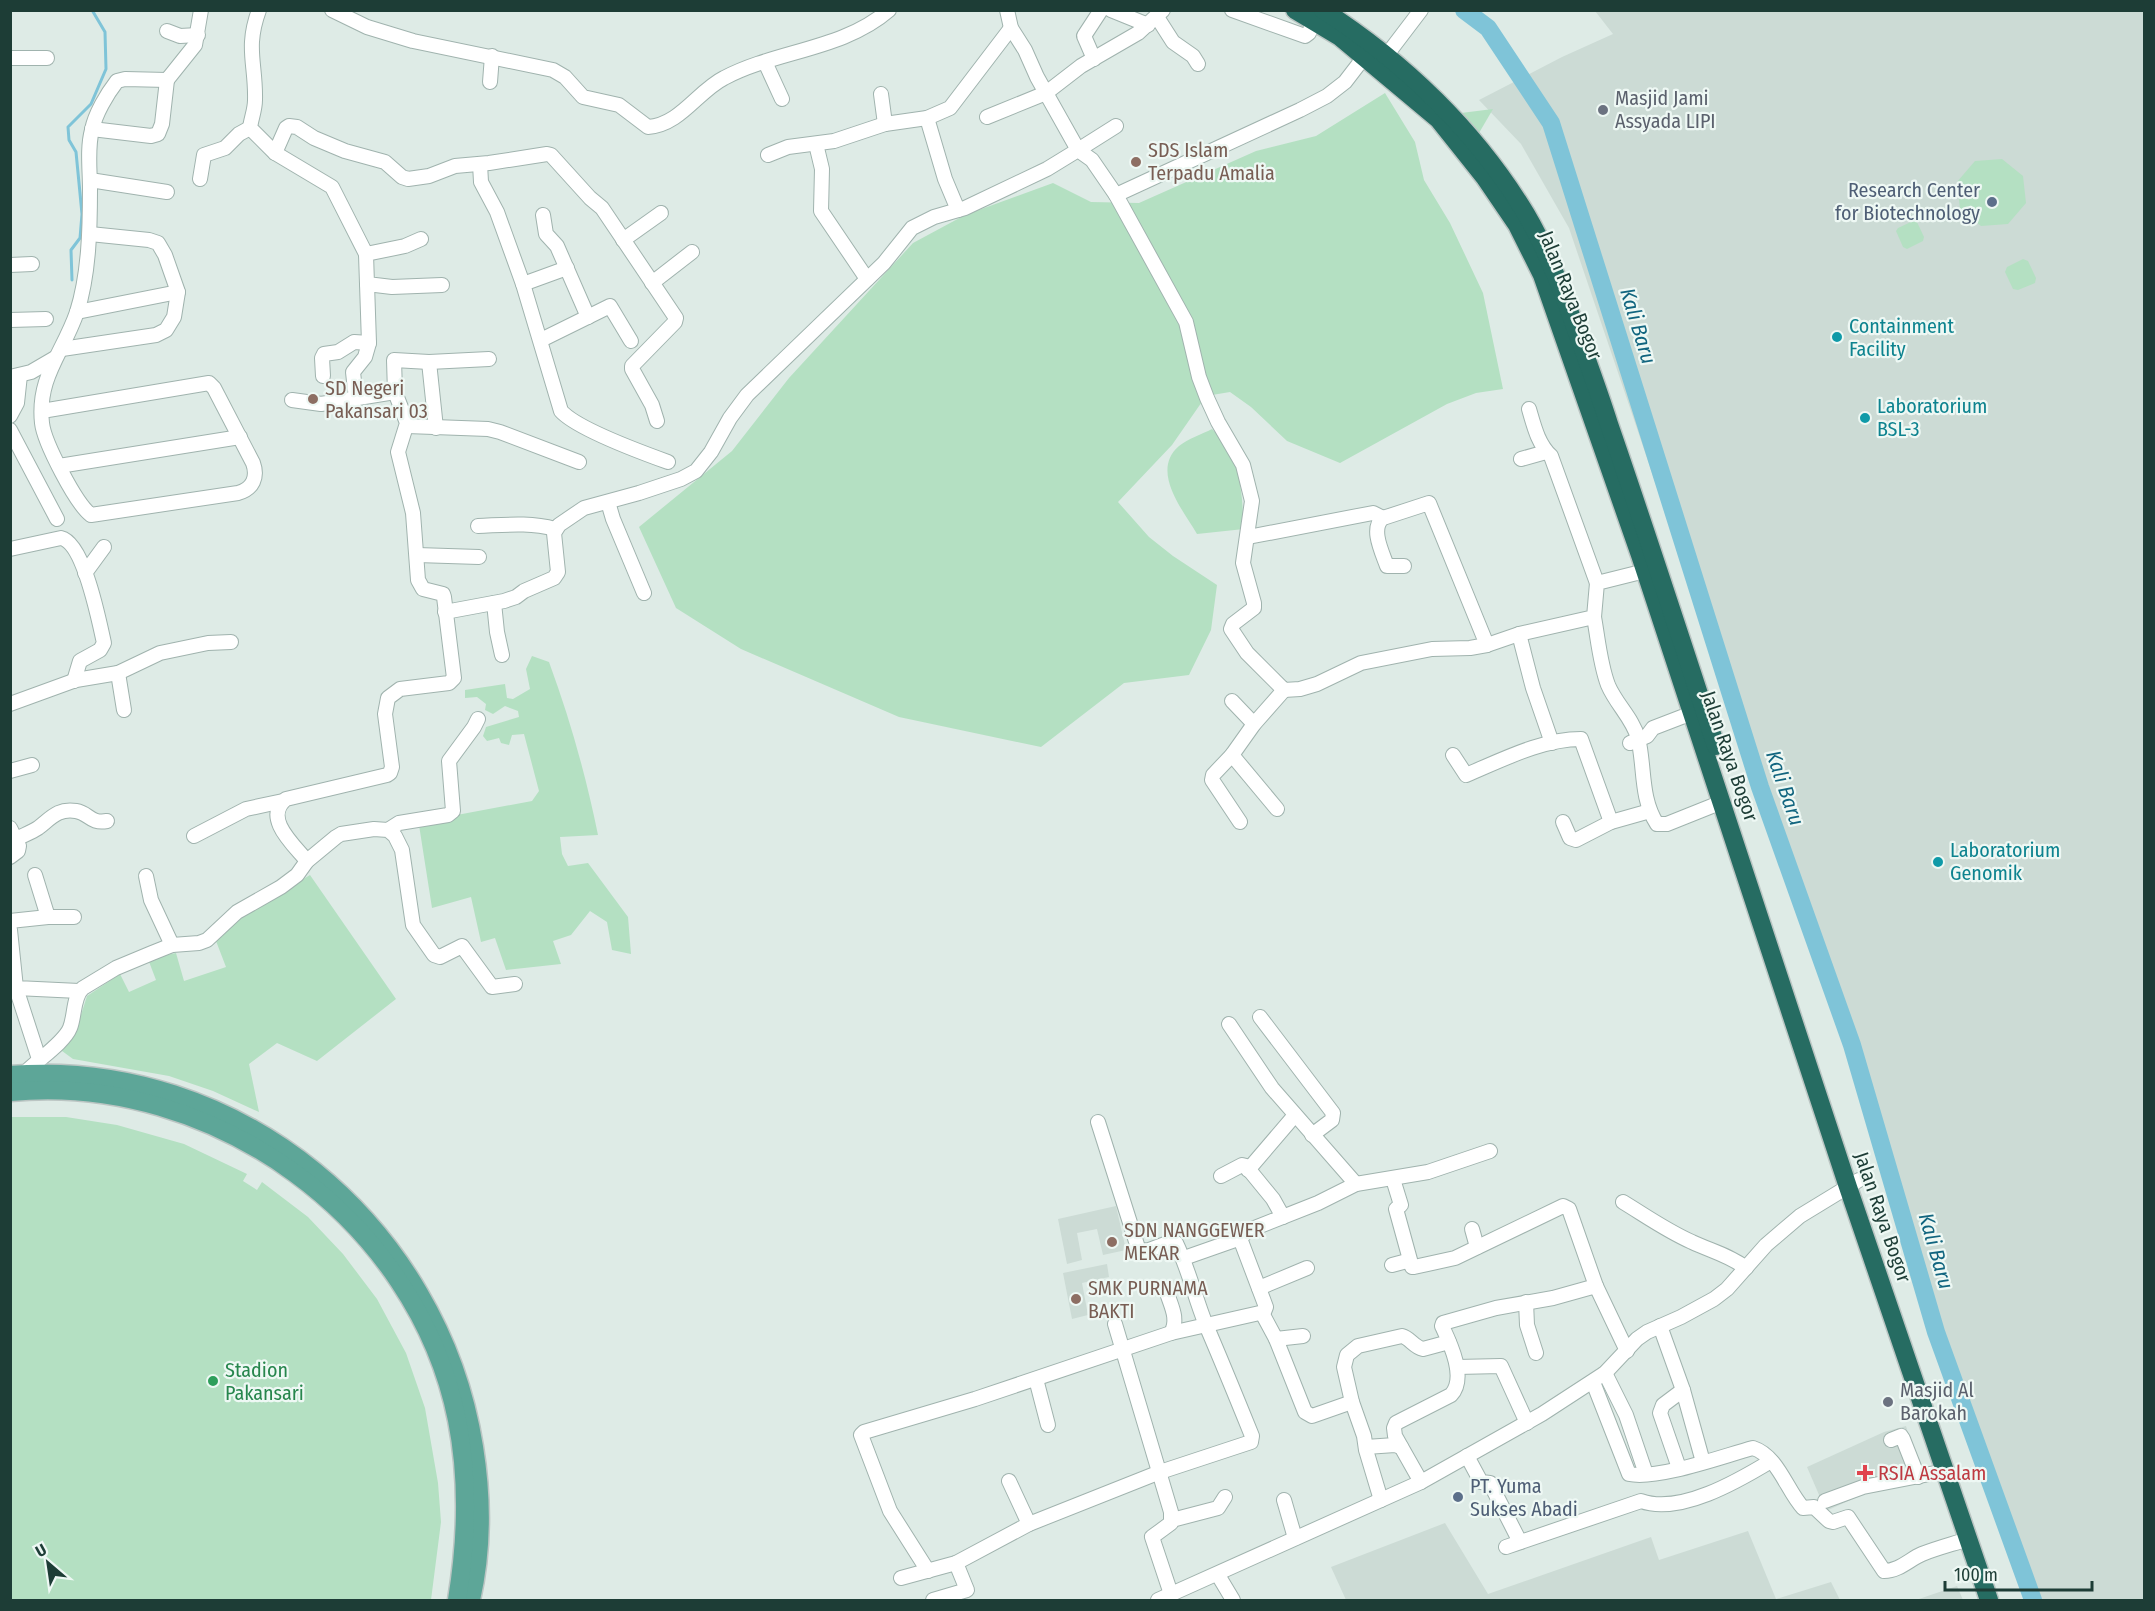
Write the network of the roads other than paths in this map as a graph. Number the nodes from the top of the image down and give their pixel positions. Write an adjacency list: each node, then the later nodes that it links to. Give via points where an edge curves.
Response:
1 (201, 10): 15 (street)
2 (259, 10): 34 (street, via 250,46 256,102)
3 (332, 10): 16 (street, via 367,27 413,41)
4 (889, 10): 22 (street, via 859,31)
5 (1007, 10): 13 (street)
6 (1101, 10): 21 (street, via 1084,36)
7 (1111, 10): 12 (street)
8 (1232, 10): 11 (street, via 1305,36)
9 (1295, 10): 11 (highway, Jalan Raya Bogor)
10 (1420, 10): 18 (street)
11 (1318, 15): 17 (highway, Jalan Raya Bogor); 18 (highway, Jalan Raya Bogor, via 1348,26)
12 (1156, 18): 21 (street); 23 (street, via 1173,42)
13 (1011, 28): 26 (street); 30 (street, via 950,108)
14 (167, 31): 15 (street, via 180,36)
15 (198, 35): 24 (street, via 195,45)
16 (492, 56): 22 (street, via 553,70 583,97 619,105 648,127 673,117 724,78); 25 (street)
17 (1365, 56): 43 (street, via 1345,82 1315,103); 99 (highway, Jalan Raya Bogor, via 1438,119 1517,225 1542,275)
18 (1386, 56): 99 (highway, Jalan Raya Bogor, via 1448,110 1499,174 1544,247 1598,391)
19 (10, 58): 20 (street)
20 (47, 58)
21 (1094, 58): 26 (street)
22 (765, 62): 28 (street)
23 (1198, 64)
24 (167, 80): 33 (street, via 117,81); 33 (street, via 158,134)
25 (490, 82)
26 (1046, 93): 29 (street); 36 (street)
27 (881, 94): 31 (street)
28 (782, 99)
29 (987, 117)
30 (927, 118): 31 (street); 44 (street)
31 (885, 124): 35 (street)
32 (1116, 126): 36 (street)
33 (92, 129): 41 (street)
34 (250, 129): 37 (street); 40 (street, via 225,148 204,156)
35 (816, 144): 38 (street, via 788,147); 55 (street, via 822,169 821,211)
36 (1078, 150): 43 (street, via 1092,160); 44 (street, via 1047,169)
37 (275, 153): 39 (street, via 290,126 345,151 385,162 408,179 455,166); 51 (street, via 333,187)
38 (768, 155)
39 (480, 164): 49 (street, via 551,155 602,208); 58 (street, via 481,182 497,212)
40 (200, 179)
41 (90, 180): 42 (street); 47 (street)
42 (167, 192)
43 (1116, 195): 94 (street, via 1186,322 1207,398 1244,465 1252,501)
44 (958, 210): 55 (street, via 912,228)
45 (661, 213): 49 (street)
46 (543, 216): 54 (street, via 546,234 557,246)
47 (90, 234): 60 (street, via 158,243); 61 (street)
48 (421, 239): 51 (street)
49 (623, 240): 56 (street)
50 (692, 252): 56 (street)
51 (366, 254): 57 (street)
52 (32, 264): 53 (street)
53 (10, 265)
54 (567, 268): 58 (street); 62 (street)
55 (867, 279): 89 (street, via 747,395 696,471)
56 (652, 283): 79 (street, via 676,321 632,369)
57 (367, 284): 59 (street); 67 (street)
58 (523, 284): 65 (street)
59 (442, 285)
60 (178, 292): 61 (street); 68 (street, via 174,316 162,333)
61 (77, 312): 68 (street)
62 (588, 317): 65 (street); 66 (street, via 609,306)
63 (46, 319): 64 (street)
64 (10, 320)
65 (541, 340): 87 (street, via 556,400 564,415)
66 (631, 341)
67 (369, 343): 72 (street, via 354,342 338,352 324,354); 74 (street, via 365,357 353,372)
68 (60, 353): 71 (street); 77 (street, via 48,372)
69 (489, 359): 70 (street)
70 (429, 362): 73 (street, via 394,360); 81 (street)
71 (26, 372): 78 (street)
72 (323, 376)
73 (395, 392): 74 (street); 80 (street)
74 (356, 399): 75 (street, via 321,404)
75 (292, 400)
76 (1529, 410): 84 (street)
77 (42, 411): 83 (street, via 209,383); 88 (street, via 45,435)
78 (10, 416)
79 (657, 421)
80 (407, 426): 81 (street); 97 (street, via 398,452 413,513)
81 (436, 428): 86 (street, via 488,429)
82 (10, 430): 91 (street)
83 (240, 437): 88 (street); 88 (street, via 256,472 251,486 238,493 91,515)
84 (1546, 452): 85 (street); 102 (street, via 1551,456)
85 (1521, 459)
86 (579, 462)
87 (668, 462)
88 (59, 466)
89 (608, 502): 93 (street, via 584,508); 103 (street)
90 (1383, 518): 94 (street, via 1373,513); 100 (street, via 1376,529 1387,566); 109 (street, via 1429,503)
91 (57, 519)
92 (478, 526): 93 (street, via 514,523)
93 (555, 529): 104 (street, via 556,576 516,597)
94 (1248, 537): 113 (street, via 1243,562 1254,608 1231,629 1247,653)
95 (104, 548): 101 (street)
96 (10, 549): 101 (street, via 65,539)
97 (417, 555): 98 (street); 105 (street, via 420,586 444,595)
98 (479, 556)
99 (1646, 559): 102 (street); 117 (highway, Jalan Raya Bogor); 163 (highway, Jalan Raya Bogor)
100 (1404, 566)
101 (85, 573): 112 (street, via 104,643 100,650 80,661)
102 (1597, 583): 106 (street)
103 (644, 593)
104 (494, 603): 105 (street); 110 (street)
105 (445, 612): 126 (street, via 454,678 449,683 400,689 388,699 385,714 390,773)
106 (1594, 617): 107 (street); 120 (street, via 1608,685)
107 (1519, 633): 109 (street); 121 (street)
108 (231, 642): 111 (street, via 168,651)
109 (1486, 645): 113 (street, via 1432,649 1361,663 1317,684)
110 (502, 656)
111 (118, 673): 112 (street); 116 (street)
112 (74, 681): 115 (street)
113 (1284, 690): 119 (street)
114 (1232, 701): 119 (street)
115 (10, 704)
116 (124, 710)
117 (1692, 713): 120 (street, via 1653,728 1647,736); 127 (highway, Jalan Raya Bogor)
118 (478, 719): 134 (street, via 449,761 453,811 399,823)
119 (1254, 724): 122 (street)
120 (1634, 741): 129 (street)
121 (1552, 743): 123 (street, via 1466,775); 133 (street, via 1582,740)
122 (1232, 755): 128 (street); 131 (street, via 1212,778)
123 (1453, 755)
124 (33, 765): 125 (street)
125 (10, 771)
126 (283, 801): 136 (street, via 242,810); 138 (street, via 279,825)
127 (1722, 802): 129 (street, via 1666,824 1657,824); 163 (highway, Jalan Raya Bogor)
128 (1277, 809)
129 (1650, 811): 133 (street)
130 (107, 821): 135 (street, via 64,810 38,828)
131 (1240, 822)
132 (1563, 822): 133 (street, via 1570,838 1576,840)
133 (1611, 822)
134 (388, 830): 138 (street, via 341,834); 146 (street, via 402,850 413,926 434,955 440,957 462,946 492,987)
135 (13, 833): 137 (street, via 20,846)
136 (194, 836)
137 (10, 857)
138 (303, 867): 145 (street, via 281,887 237,912 207,940)
139 (35, 875): 141 (street)
140 (146, 876): 145 (street, via 151,900)
141 (48, 917): 142 (street); 143 (street)
142 (74, 917)
143 (10, 921)
144 (10, 930): 147 (street)
145 (172, 945): 148 (street, via 116,968)
146 (515, 984)
147 (14, 986): 148 (street); 151 (street)
148 (79, 991): 151 (street, via 67,1033)
149 (1260, 1017): 157 (street, via 1333,1113 1332,1120)
150 (1228, 1024): 155 (street)
151 (39, 1059): 152 (street)
152 (17, 1074): 153 (main road)
153 (65, 1083): 154 (main road); 225 (main road, via 163,1107 230,1133 306,1180 374,1247 425,1328 456,1418 467,1513); 226 (main road, via 109,1079 161,1091 231,1117 269,1138 339,1191 399,1259 443,1337 470,1422 480,1512)
154 (10, 1092)
155 (1295, 1115): 157 (street); 159 (street)
156 (1098, 1122): 169 (street, via 1139,1251 1175,1242)
157 (1312, 1135): 162 (street)
158 (1490, 1151): 161 (street)
159 (1248, 1170): 160 (street, via 1242,1165); 165 (street)
160 (1221, 1176)
161 (1393, 1179): 162 (street); 171 (street, via 1401,1205 1396,1209)
162 (1356, 1184): 165 (street)
163 (1853, 1184): 173 (street, via 1800,1215); 204 (highway, Jalan Raya Bogor); 230 (highway, Jalan Raya Bogor)
164 (1623, 1202): 173 (street, via 1664,1228)
165 (1283, 1217): 167 (street, via 1247,1231)
166 (1472, 1229): 168 (street)
167 (1241, 1238): 169 (street); 175 (street)
168 (1477, 1247): 171 (street, via 1455,1257); 174 (street, via 1565,1206)
169 (1184, 1258): 180 (street)
170 (1392, 1266): 171 (street, via 1406,1261)
171 (1412, 1267)
172 (1307, 1268): 175 (street)
173 (1746, 1268): 181 (street, via 1714,1299)
174 (1596, 1286): 177 (street); 187 (street)
175 (1259, 1288): 178 (street, via 1266,1307)
176 (1167, 1293): 182 (street, via 1175,1316)
177 (1526, 1302): 185 (street, via 1443,1323); 188 (street, via 1527,1325)
178 (1262, 1313): 180 (street); 184 (street)
179 (1115, 1324): 186 (street)
180 (1206, 1324): 182 (street); 205 (street, via 1252,1436 1251,1442)
181 (1660, 1326): 187 (street, via 1637,1339); 193 (street)
182 (1171, 1333): 186 (street)
183 (1303, 1336): 184 (street)
184 (1276, 1339): 194 (street, via 1307,1415)
185 (1449, 1341): 189 (street); 194 (street, via 1423,1349 1402,1336 1354,1348 1347,1354 1344,1367)
186 (1121, 1349): 191 (street); 205 (street)
187 (1627, 1351): 190 (street)
188 (1536, 1353)
189 (1457, 1367): 195 (street, via 1501,1366); 199 (street, via 1456,1389 1451,1395 1394,1425)
190 (1605, 1372): 192 (street); 206 (street, via 1626,1414)
191 (1036, 1379): 196 (street); 221 (street, via 861,1435 890,1511)
192 (1593, 1382): 195 (street); 206 (street, via 1627,1471 1633,1475)
193 (1683, 1390): 202 (street); 203 (street, via 1663,1405 1660,1413)
194 (1352, 1402): 198 (street)
195 (1527, 1423): 200 (street)
196 (1048, 1425)
197 (1891, 1440): 207 (street, via 1900,1436 1903,1439)
198 (1366, 1447): 199 (street); 212 (street)
199 (1401, 1447): 209 (street)
200 (1467, 1456): 209 (street); 218 (street, via 1481,1482 1490,1483)
201 (1771, 1461): 202 (street, via 1753,1448); 217 (street, via 1803,1508 1814,1507 1833,1522 1848,1517 1884,1571 1913,1561 1920,1554); 218 (street, via 1701,1496 1670,1503 1641,1501)
202 (1703, 1462): 203 (street)
203 (1679, 1468): 206 (street)
204 (1945, 1471): 207 (street); 217 (highway, Jalan Raya Bogor)
205 (1160, 1472): 214 (street); 215 (street)
206 (1646, 1474)
207 (1918, 1477): 213 (street, via 1850,1490)
208 (1010, 1481): 215 (street)
209 (1421, 1482): 212 (street)
210 (1225, 1497): 214 (street, via 1218,1508)
211 (1284, 1500): 216 (street)
212 (1381, 1500): 216 (street)
213 (1825, 1501)
214 (1172, 1520): 224 (street, via 1152,1537)
215 (1029, 1524): 220 (street)
216 (1296, 1538): 222 (street)
217 (1968, 1539): 229 (highway, Jalan Raya Bogor)
218 (1520, 1542): 219 (street)
219 (1506, 1547)
220 (956, 1563): 221 (street); 227 (street, via 967,1590)
221 (928, 1571): 223 (street)
222 (1218, 1575): 224 (street); 228 (street)
223 (900, 1578)
224 (1165, 1597)
225 (457, 1600)
226 (471, 1600)
227 (933, 1600)
228 (1233, 1600)
229 (1989, 1600)
230 (2002, 1600)

